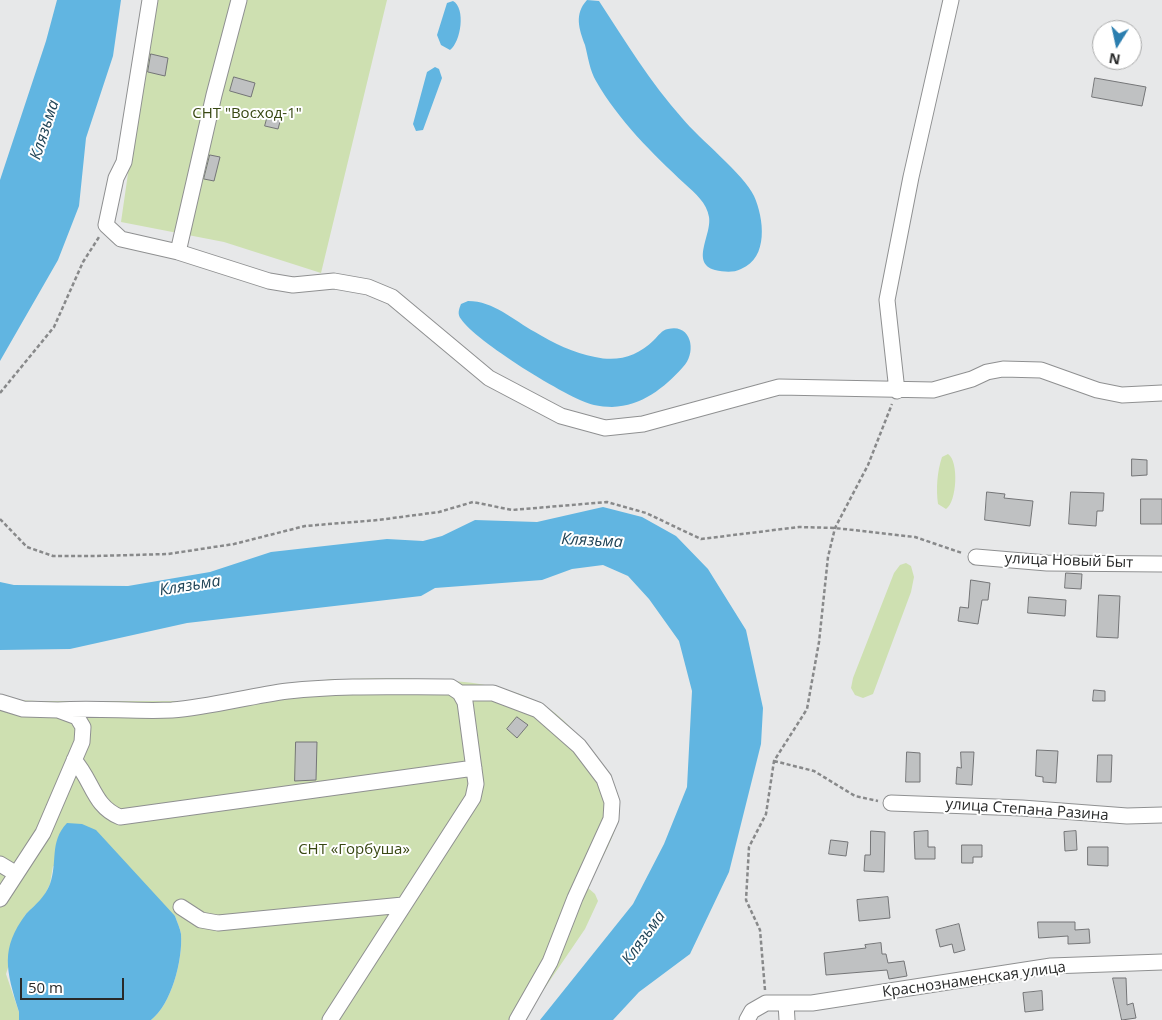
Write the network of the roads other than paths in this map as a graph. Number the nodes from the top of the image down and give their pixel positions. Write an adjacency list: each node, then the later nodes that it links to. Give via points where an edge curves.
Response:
1 (150, 0): 4 (street, via 124,162 116,178 106,225 121,239)
2 (239, 0): 4 (street)
3 (951, 0): 5 (street, via 887,300)
4 (178, 252): 5 (street, via 292,286 334,281 368,287 392,297 489,378 561,416 605,428 643,424 780,387)
5 (897, 391): 6 (street, via 933,390 963,383 987,372 1020,368 1041,370 1097,390 1122,395)
6 (1162, 393)
7 (976, 557): 8 (street, улица Новый Быт, via 1046,563)
8 (1162, 564)
9 (460, 693): 11 (street, via 450,687 330,687 285,691 197,708 89,707); 13 (street, via 465,702); 24 (street, via 493,693 538,710 579,746 604,779 612,802 611,819 550,962)
10 (0, 702): 11 (street, via 23,709)
11 (58, 710): 12 (street, via 77,717 83,728 82,742)
12 (74, 760): 13 (street, via 84,771 107,812 120,817); 17 (street, via 43,833)
13 (474, 768): 19 (street, via 476,784 473,798)
14 (891, 803): 15 (street, улица Степана Разина, via 1127,816)
15 (1162, 815)
16 (0, 864): 17 (street)
17 (15, 873): 18 (street)
18 (0, 899)
19 (403, 905): 20 (street, via 218,923 201,920); 23 (street)
20 (181, 908)
21 (1162, 962): 22 (street, Краснознаменская улица, via 1051,966 913,989)
22 (786, 1003): 25 (street, Краснознаменская улица, via 766,1003 752,1011); 26 (street)
23 (330, 1020)
24 (517, 1020)
25 (746, 1020)
26 (787, 1020)

